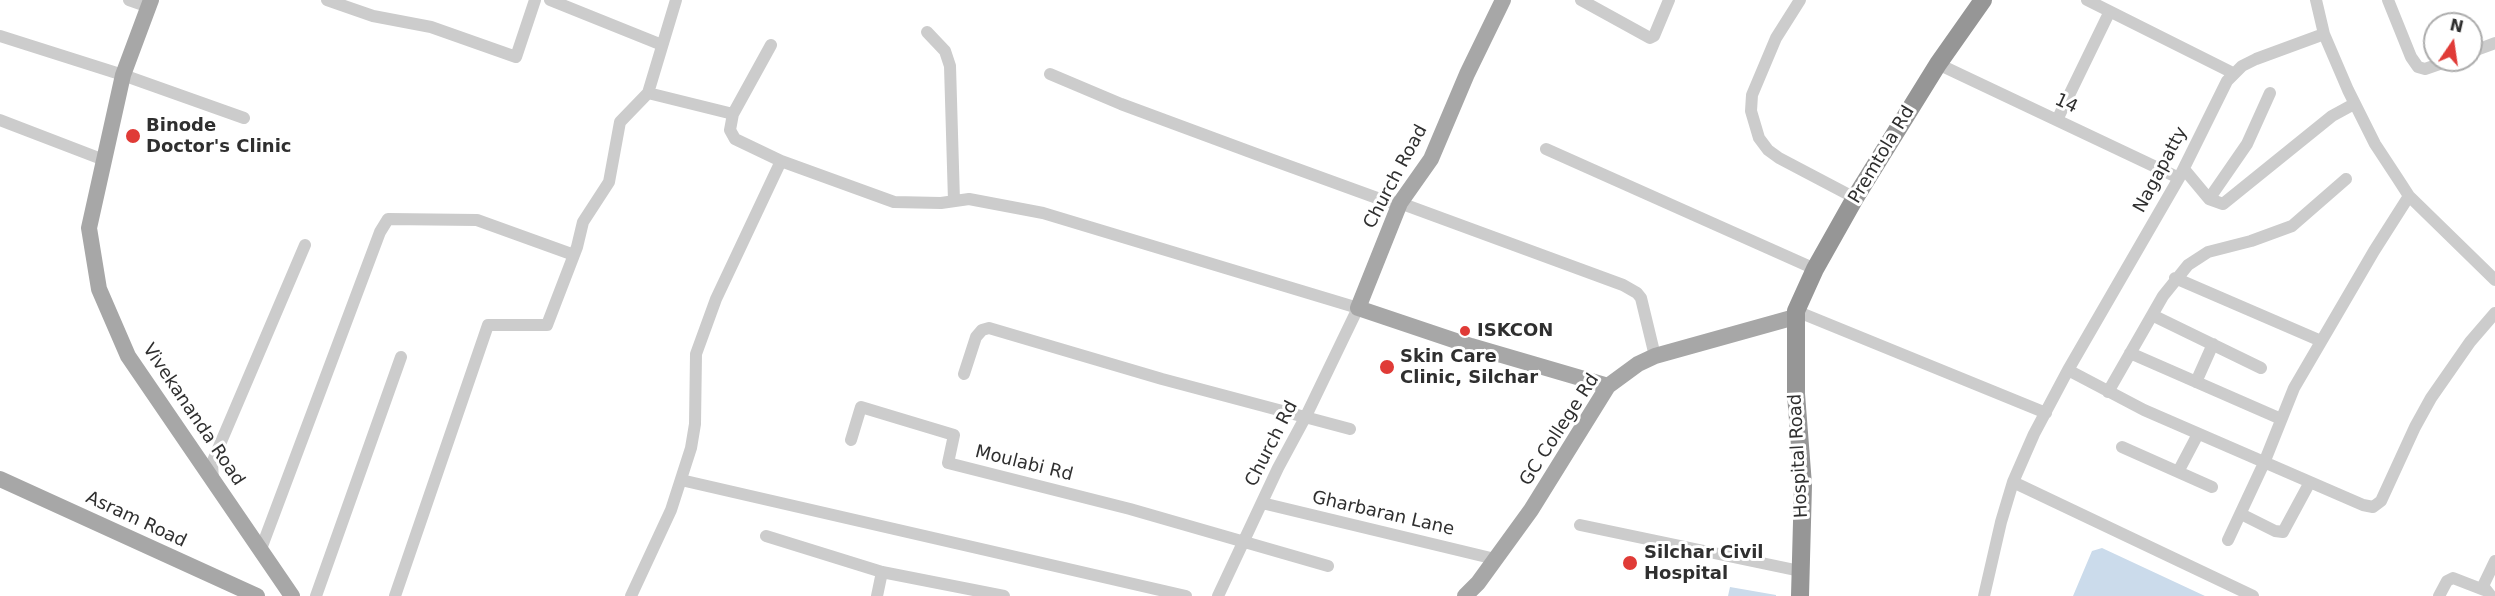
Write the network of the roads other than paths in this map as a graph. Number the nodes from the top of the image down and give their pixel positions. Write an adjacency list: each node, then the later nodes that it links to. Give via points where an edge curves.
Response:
1 (129, 0): 14 (street)
2 (327, 0): 3 (street, via 373,16 431,27 516,57)
3 (535, 0)
4 (550, 0): 19 (street)
5 (676, 0): 19 (street)
6 (1503, 0): 42 (main road, Church Road, via 1431,159)
7 (1581, 0): 8 (street, via 1650,38)
8 (1669, 0)
9 (1800, 0): 39 (street, via 1776,38 1752,95 1751,111 1759,138 1768,150)
10 (1983, 0): 21 (highway, Premtola Rd)
11 (2087, 0): 15 (street)
12 (2316, 0): 17 (street)
13 (2388, 0): 22 (street, via 2411,57)
14 (150, 3): 25 (main road, Vivekananda Road)
15 (2109, 12): 23 (street); 32 (street)
16 (927, 32): 41 (street, via 945,51 950,66)
17 (2324, 34): 23 (street, Nagapatty, via 2256,59); 28 (street)
18 (0, 36): 25 (street)
19 (662, 45): 26 (street)
20 (771, 45): 29 (street)
21 (1938, 64): 32 (street, 14); 39 (highway, Premtola Rd)
22 (2423, 68)
23 (2233, 73): 36 (street, Nagapatty)
24 (1050, 74): 42 (street, via 1120,104 1388,202)
25 (123, 75): 30 (street); 34 (main road, Vivekananda Road)
26 (648, 93): 29 (street); 44 (street, via 620,122 609,182 583,222)
27 (2270, 93): 40 (street, via 2247,144)
28 (2354, 104): 38 (street); 40 (street, via 2314,130 2229,201 2219,204)
29 (733, 114): 35 (street, via 730,130 735,139)
30 (244, 118)
31 (0, 120): 34 (street)
32 (2057, 120): 36 (street, 14)
33 (1546, 149): 45 (street)
34 (104, 160): 74 (main road, Vivekananda Road, via 89,228 99,289 128,356)
35 (782, 160): 41 (street, via 894,202); 73 (street, via 716,299 696,354 695,424)
36 (2181, 173): 40 (street); 58 (street, Nagapatty)
37 (2346, 179): 46 (street, via 2292,226 2208,252)
38 (2409, 196): 47 (street); 52 (street)
39 (1856, 198): 45 (highway, Premtola Rd)
40 (2209, 199)
41 (954, 201): 48 (street, via 969,199 1043,213)
42 (1400, 203): 48 (main road, Church Road); 55 (street, via 1632,290 1641,298)
43 (305, 245): 74 (street, via 212,463)
44 (574, 255): 84 (street, via 477,220 388,219); 95 (street, via 546,325 488,325)
45 (1815, 269): 50 (highway, Premtola Rd)
46 (2175, 278): 51 (street); 52 (street)
47 (2495, 280)
48 (1358, 308): 61 (main road); 64 (street, Church Rd)
49 (2495, 313): 76 (street, via 2431,398 2377,505 2362,505)
50 (1795, 314): 55 (main road, GC College Rd); 63 (street); 88 (highway, Hospital Road, via 1803,485)
51 (2152, 315): 53 (street); 54 (street)
52 (2321, 341): 65 (street)
53 (2213, 344): 57 (street); 60 (street)
54 (2130, 353): 60 (street); 62 (street)
55 (1655, 356): 61 (main road, GC College Rd)
56 (401, 357): 94 (street)
57 (2261, 368)
58 (2068, 370): 62 (street); 63 (street, Nagapatty)
59 (964, 374): 64 (street, via 976,338 981,330 989,328)
60 (2196, 382): 65 (street)
61 (1608, 386): 85 (main road, GC College Rd, via 1537,502)
62 (2108, 392): 67 (street)
63 (2046, 413): 75 (street, Nagapatty)
64 (1306, 416): 66 (street); 78 (street, Church Rd)
65 (2281, 420): 70 (street)
66 (1350, 429)
67 (2198, 434): 70 (street); 71 (street)
68 (851, 440): 83 (street, Moulabi Rd, via 861,407 954,435 948,463)
69 (2122, 447): 71 (street)
70 (2264, 463): 76 (street); 79 (street)
71 (2178, 472): 77 (street)
72 (0, 479): 92 (main road, Asram Road)
73 (681, 480): 96 (street); 99 (street)
74 (213, 481): 84 (main road, Vivekananda Road)
75 (2013, 482): 90 (street); 103 (street, Nagapatty)
76 (2310, 482): 79 (street, via 2283,532)
77 (2212, 487)
78 (1262, 503): 83 (street, Church Rd); 85 (street, Gharbaran Lane)
79 (2241, 514): 82 (street)
80 (1580, 525): 88 (street)
81 (766, 536): 89 (street)
82 (2228, 540)
83 (1244, 541): 87 (street); 100 (street, Church Rd)
84 (261, 549): 93 (main road, Vivekananda Road)
85 (1495, 559): 101 (main road, GC College Rd)
86 (2495, 561): 91 (street, via 2484,582)
87 (1328, 566)
88 (1800, 571): 102 (highway, Hospital Road)
89 (882, 572): 97 (street); 98 (street)
90 (2231, 591): 104 (street)
91 (2487, 593): 105 (street, via 2453,578 2446,581)
92 (257, 596)
93 (292, 596)
94 (316, 596)
95 (395, 596)
96 (631, 596)
97 (877, 596)
98 (1004, 596)
99 (1186, 596)
100 (1218, 596)
101 (1465, 596)
102 (1800, 596)
103 (1984, 596)
104 (2253, 596)
105 (2439, 596)

